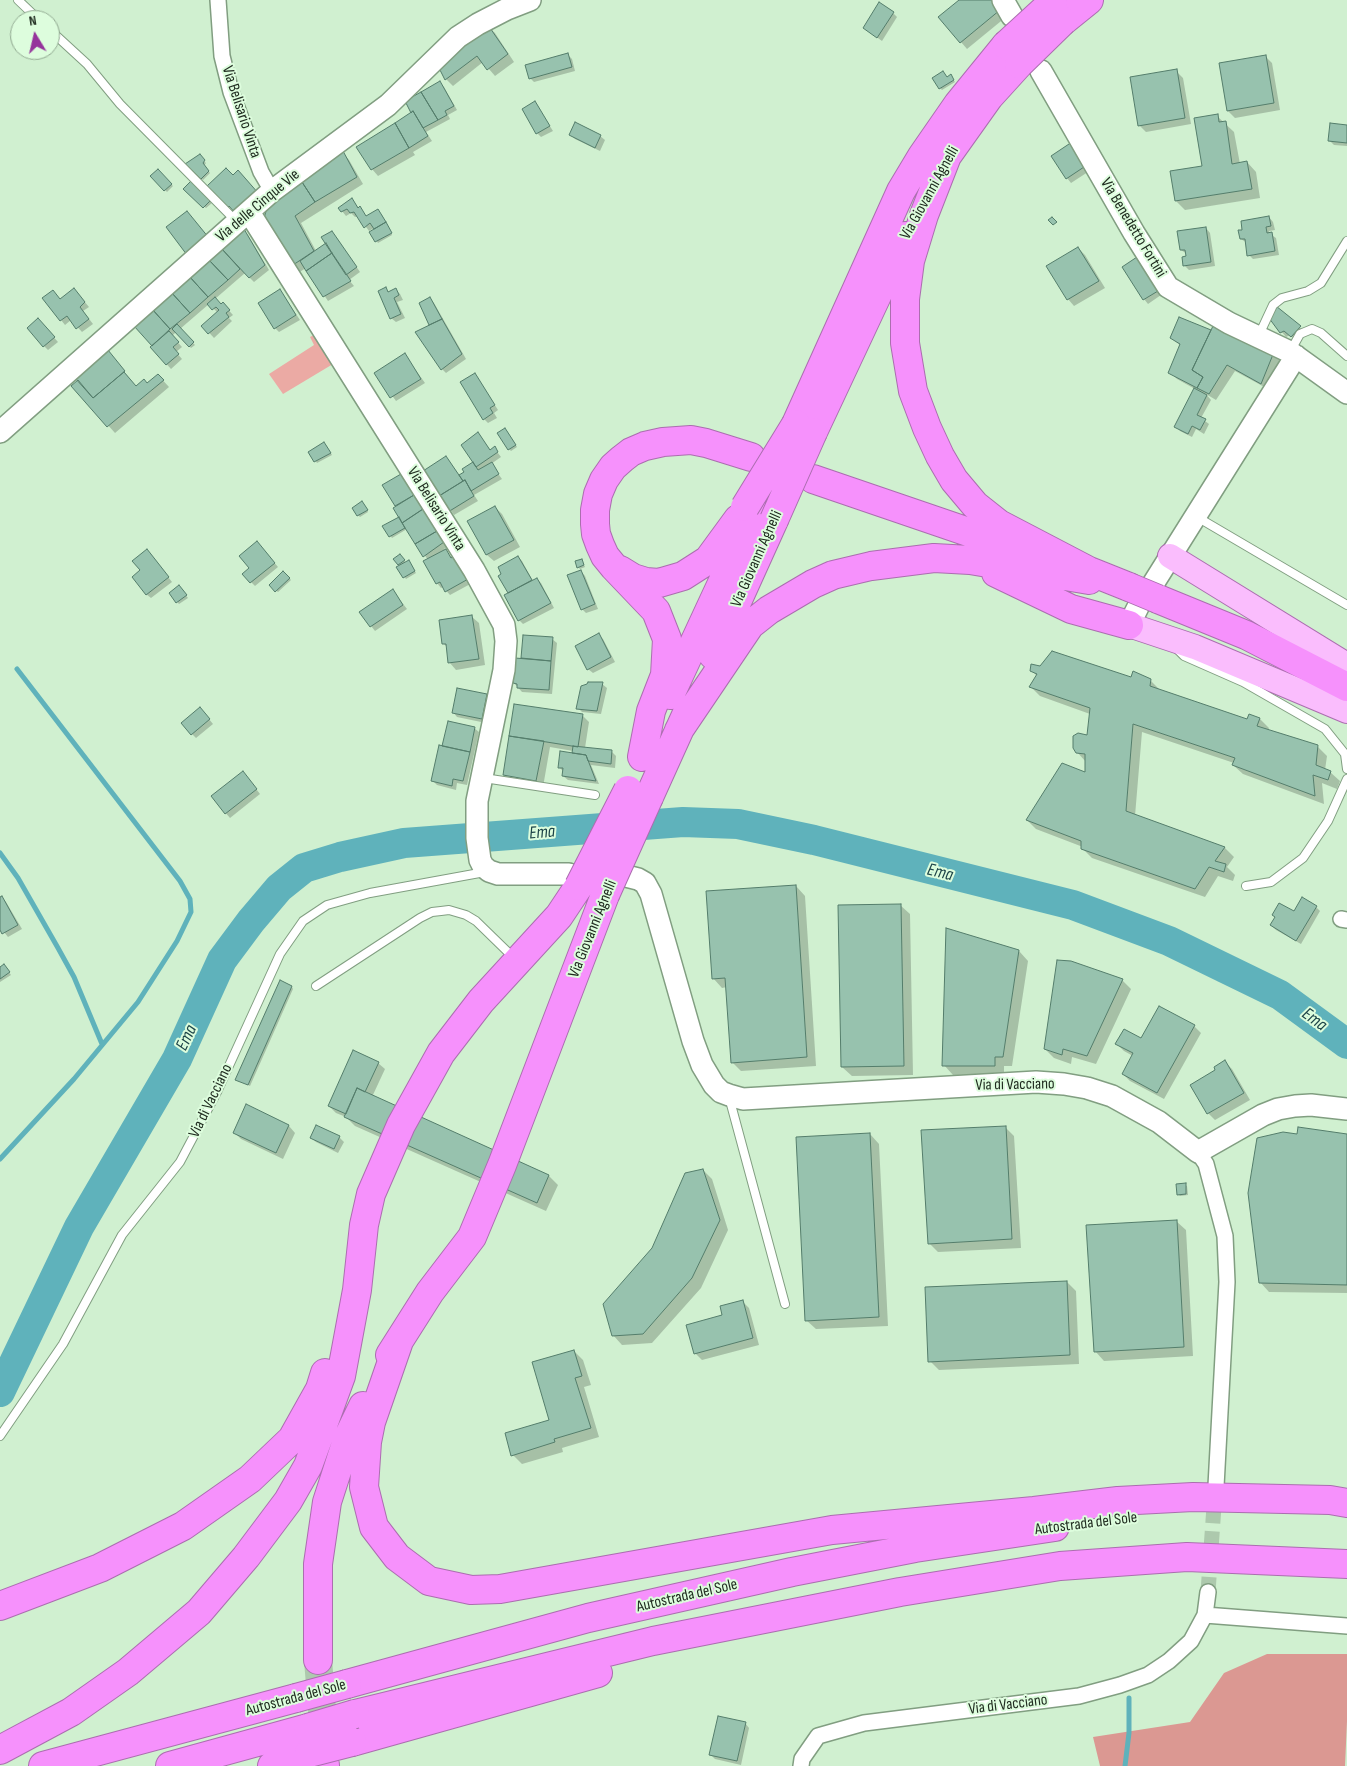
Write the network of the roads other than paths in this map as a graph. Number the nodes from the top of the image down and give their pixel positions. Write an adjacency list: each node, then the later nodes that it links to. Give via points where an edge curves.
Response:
1 (18, 0): 6 (lane)
2 (218, 0): 10 (street, Via Belisario Vinta, via 222,56 231,92 261,172)
3 (530, 0): 10 (street, Via delle Cinque Vie, via 508,8 458,37 388,104)
4 (1089, 0): 5 (highway, Via Giovanni Agnelli)
5 (1057, 8): 8 (highway, Via Giovanni Agnelli, bridge)
6 (28, 10)
7 (60, 39): 11 (lane, via 87,64 120,104)
8 (1022, 60): 9 (highway, Via Giovanni Agnelli, via 989,97); 13 (street, Via Benedetto Fortini, via 1168,286); 17 (highway, Via Giovanni Agnelli, via 958,104 901,191)
9 (947, 156): 17 (highway, Via Giovanni Agnelli); 26 (highway, via 910,261 905,299 905,343 912,390 940,456 954,480 975,505 999,524)
10 (272, 191): 11 (street, Via delle Cinque Vie)
11 (243, 217): 18 (street, Via delle Cinque Vie); 36 (street, Via Belisario Vinta, via 474,570 501,618 506,641 505,664)
12 (1347, 241): 13 (lane, via 1321,283 1308,291 1282,298 1273,306)
13 (1258, 337): 14 (street, Via Benedetto Fortini)
14 (1293, 354): 15 (lane, via 1300,334 1312,329); 16 (street, Via Benedetto Fortini); 22 (street)
15 (1347, 356)
16 (1347, 393)
17 (804, 428): 21 (highway, bridge)
18 (0, 432)
19 (751, 457): 25 (highway, via 691,440 645,446 622,459 600,487 595,510 596,534)
20 (813, 479): 26 (highway)
21 (758, 513): 25 (highway, via 735,525 708,560 684,576 659,583 646,582); 33 (highway, Via Giovanni Agnelli); 34 (highway, Via Giovanni Agnelli)
22 (1196, 516): 23 (street); 28 (lane)
23 (1170, 556): 27 (street); 30 (main road)
24 (970, 560): 27 (highway); 27 (highway, via 1071,609 1096,617); 33 (highway, via 934,558 894,562 843,573 813,584 750,625)
25 (614, 567): 34 (highway, via 656,611 667,639 666,675 651,711)
26 (1089, 571): 27 (highway)
27 (1141, 601): 29 (main road); 31 (highway, via 1246,635)
28 (1347, 605)
29 (1165, 637): 32 (main road); 35 (lane, via 1184,656 1243,682 1325,729 1345,754)
30 (1347, 665)
31 (1347, 687)
32 (1347, 711)
33 (679, 730): 38 (highway, Via Giovanni Agnelli)
34 (642, 757): 38 (highway, Via Giovanni Agnelli)
35 (1347, 769)
36 (482, 778): 39 (lane); 40 (street, Via Belisario Vinta, via 476,815 477,846 483,866)
37 (1347, 779): 43 (lane, via 1328,821 1303,858 1271,882)
38 (638, 793): 42 (highway, Via Giovanni Agnelli, bridge); 51 (highway, Via Giovanni Agnelli, bridge, via 605,895 472,1237 430,1292)
39 (595, 795)
40 (489, 871): 42 (street, Via di Vacciano); 52 (lane, Via di Vacciano, via 326,905 303,922 280,954 217,1092 180,1162 122,1235 63,1344)
41 (626, 876): 46 (street, via 645,883 651,894 702,1065 714,1085)
42 (574, 880): 44 (highway, Via Giovanni Agnelli, via 559,916)
43 (1246, 886)
44 (517, 961): 45 (lane, via 466,915 455,911 432,912); 49 (highway, Via Giovanni Agnelli, via 441,1053 400,1125 371,1194)
45 (316, 986)
46 (729, 1095): 48 (street, Via di Vacciano, via 743,1099 1036,1082 1064,1084 1112,1096 1159,1122); 50 (lane)
47 (1347, 1109): 48 (street, via 1311,1105 1278,1110 1263,1115)
48 (1198, 1152): 53 (street, Via di Vacciano, via 1206,1164 1225,1236 1227,1282)
49 (357, 1290): 58 (highway, via 320,1389 292,1439 250,1479 182,1526 100,1568); 63 (highway, via 341,1376 308,1466 288,1501 246,1557 199,1612 128,1672 71,1712)
50 (785, 1304)
51 (399, 1341): 54 (highway, via 370,1422 367,1442 364,1487 374,1527 397,1556 429,1581 471,1590 500,1589 832,1530 1118,1501 1193,1497); 62 (highway, via 378,1372 348,1437 327,1502 318,1564)
52 (0, 1436)
53 (1216, 1486)
54 (1347, 1503)
55 (1347, 1517): 65 (highway, Autostrada del Sole, bridge, via 1180,1514 1095,1521 923,1546 588,1618)
56 (1347, 1564): 61 (highway, Autostrada del Sole, via 1187,1557 1060,1566 900,1592)
57 (1208, 1592): 59 (street, Via di Vacciano)
58 (0, 1606)
59 (1205, 1615): 60 (street); 68 (street, Via di Vacciano, via 1191,1641 1148,1675 1078,1696 864,1723 818,1736 802,1759)
60 (1347, 1626)
61 (653, 1641): 64 (highway, bridge, via 612,1670); 64 (highway, Autostrada del Sole, bridge, via 355,1714)
62 (318, 1660)
63 (0, 1750)
64 (317, 1753): 66 (highway, Autostrada del Sole); 67 (highway)
65 (43, 1766)
66 (170, 1766)
67 (272, 1766)
68 (801, 1766)

